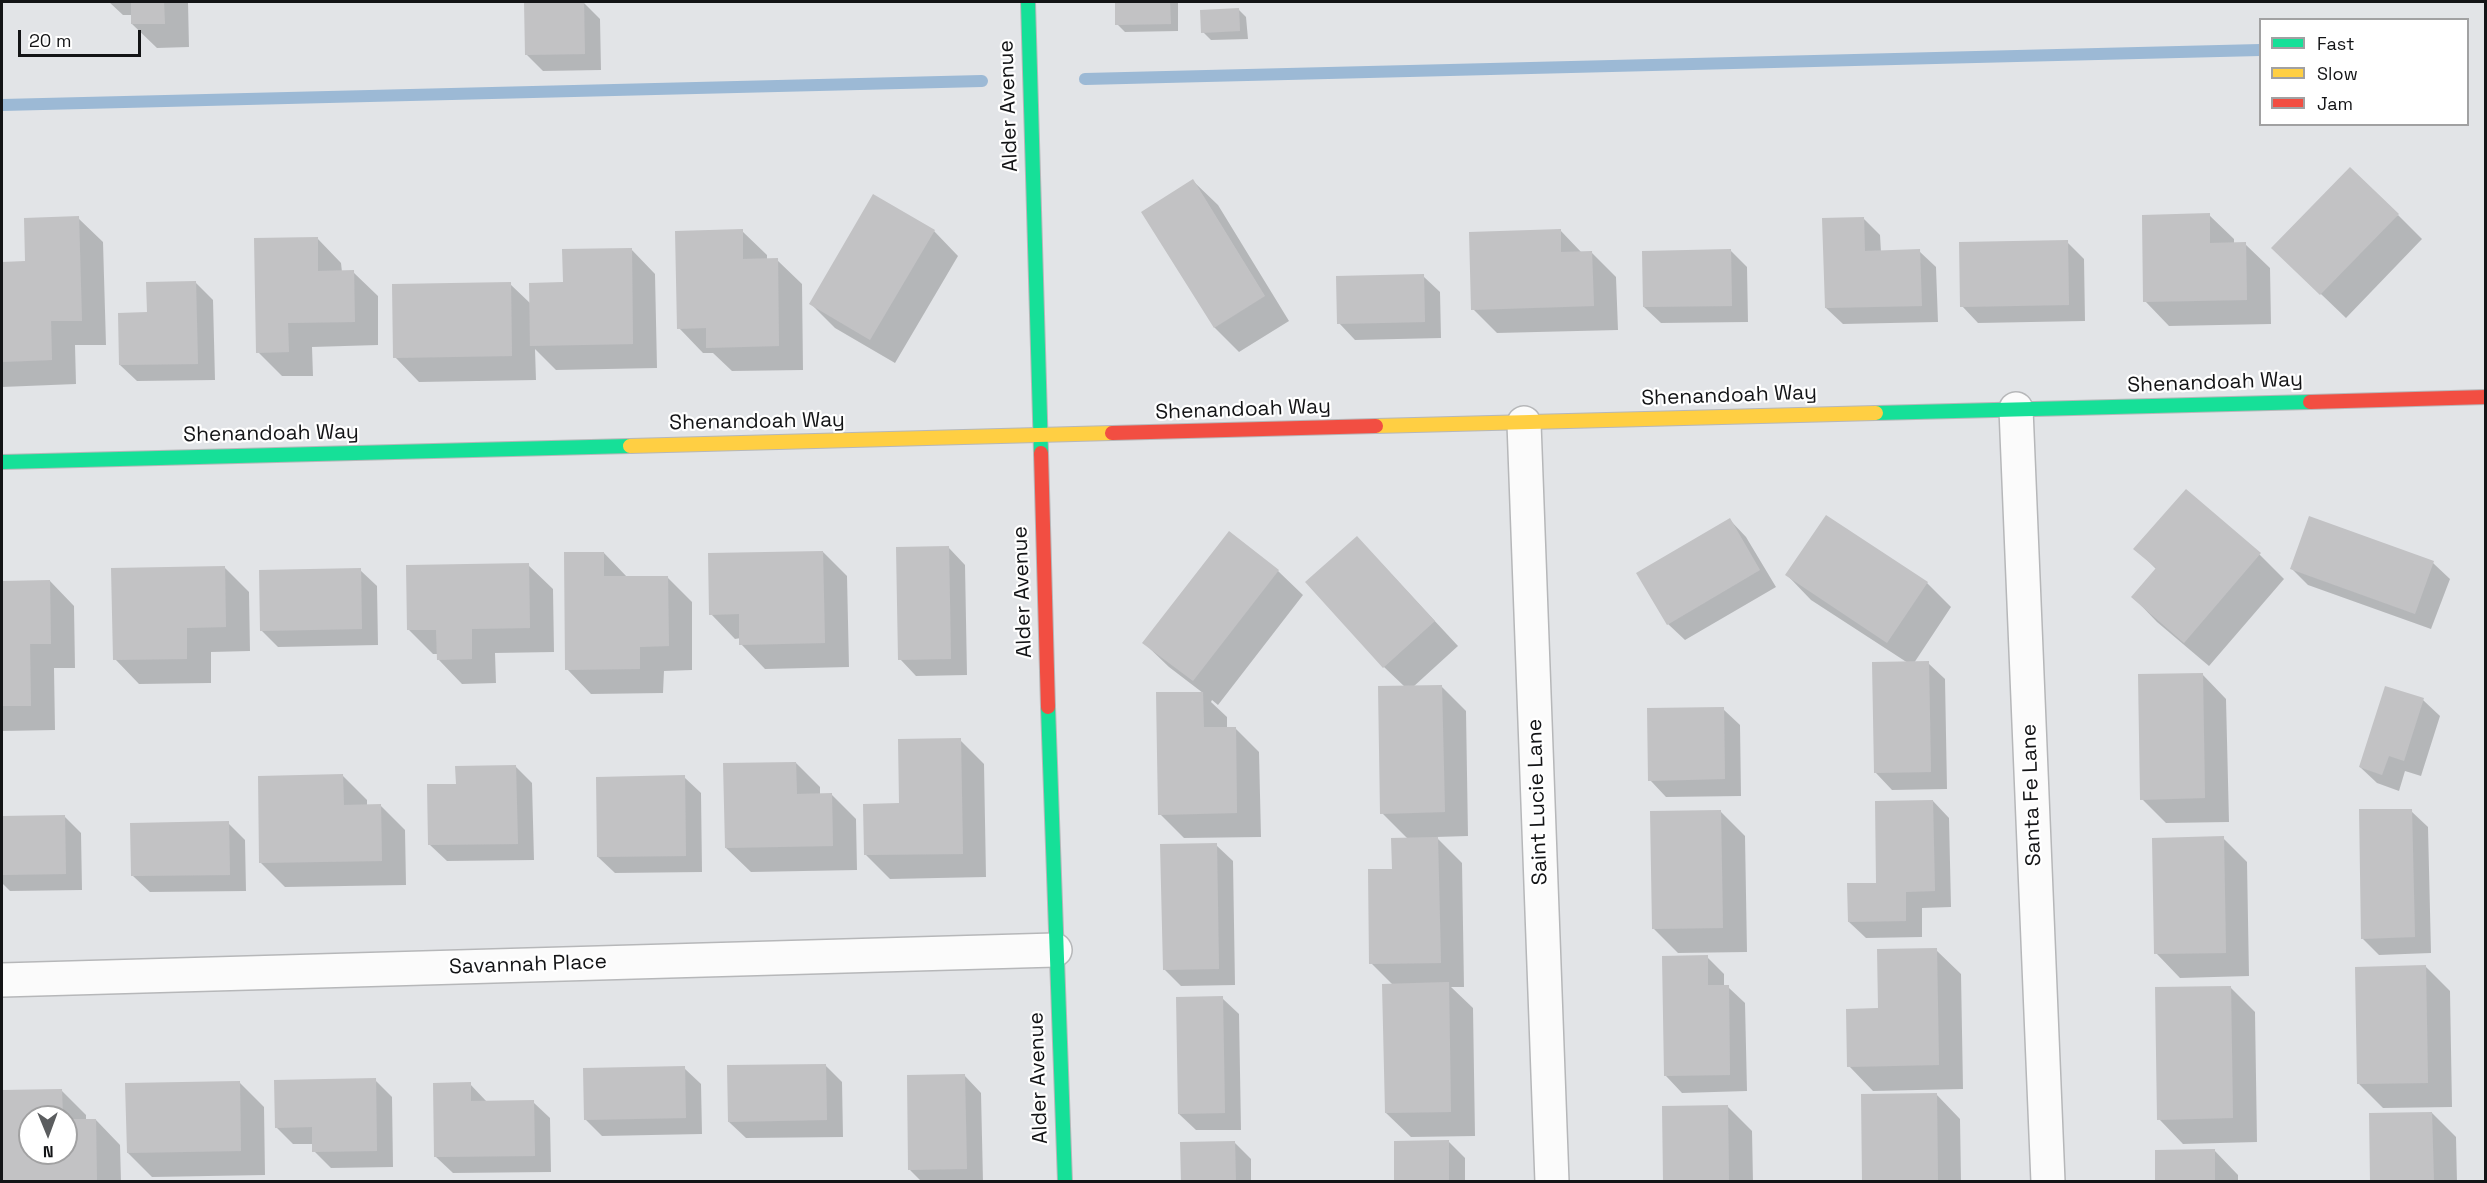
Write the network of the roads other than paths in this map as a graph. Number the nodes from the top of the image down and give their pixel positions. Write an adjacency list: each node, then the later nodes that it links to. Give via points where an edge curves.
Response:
1 (1028, 2): 5 (street, Alder Avenue)
2 (2486, 397): 3 (street, Shenandoah Way)
3 (2016, 410): 4 (street, Shenandoah Way); 11 (street, Santa Fe Lane)
4 (1524, 423): 5 (street, Shenandoah Way); 10 (street, Saint Lucie Lane)
5 (1039, 436): 6 (street, Shenandoah Way); 7 (street, Alder Avenue)
6 (2, 462)
7 (1055, 950): 8 (street, Savannah Place); 9 (street, Alder Avenue)
8 (2, 980)
9 (1065, 1182)
10 (1552, 1182)
11 (2048, 1182)

